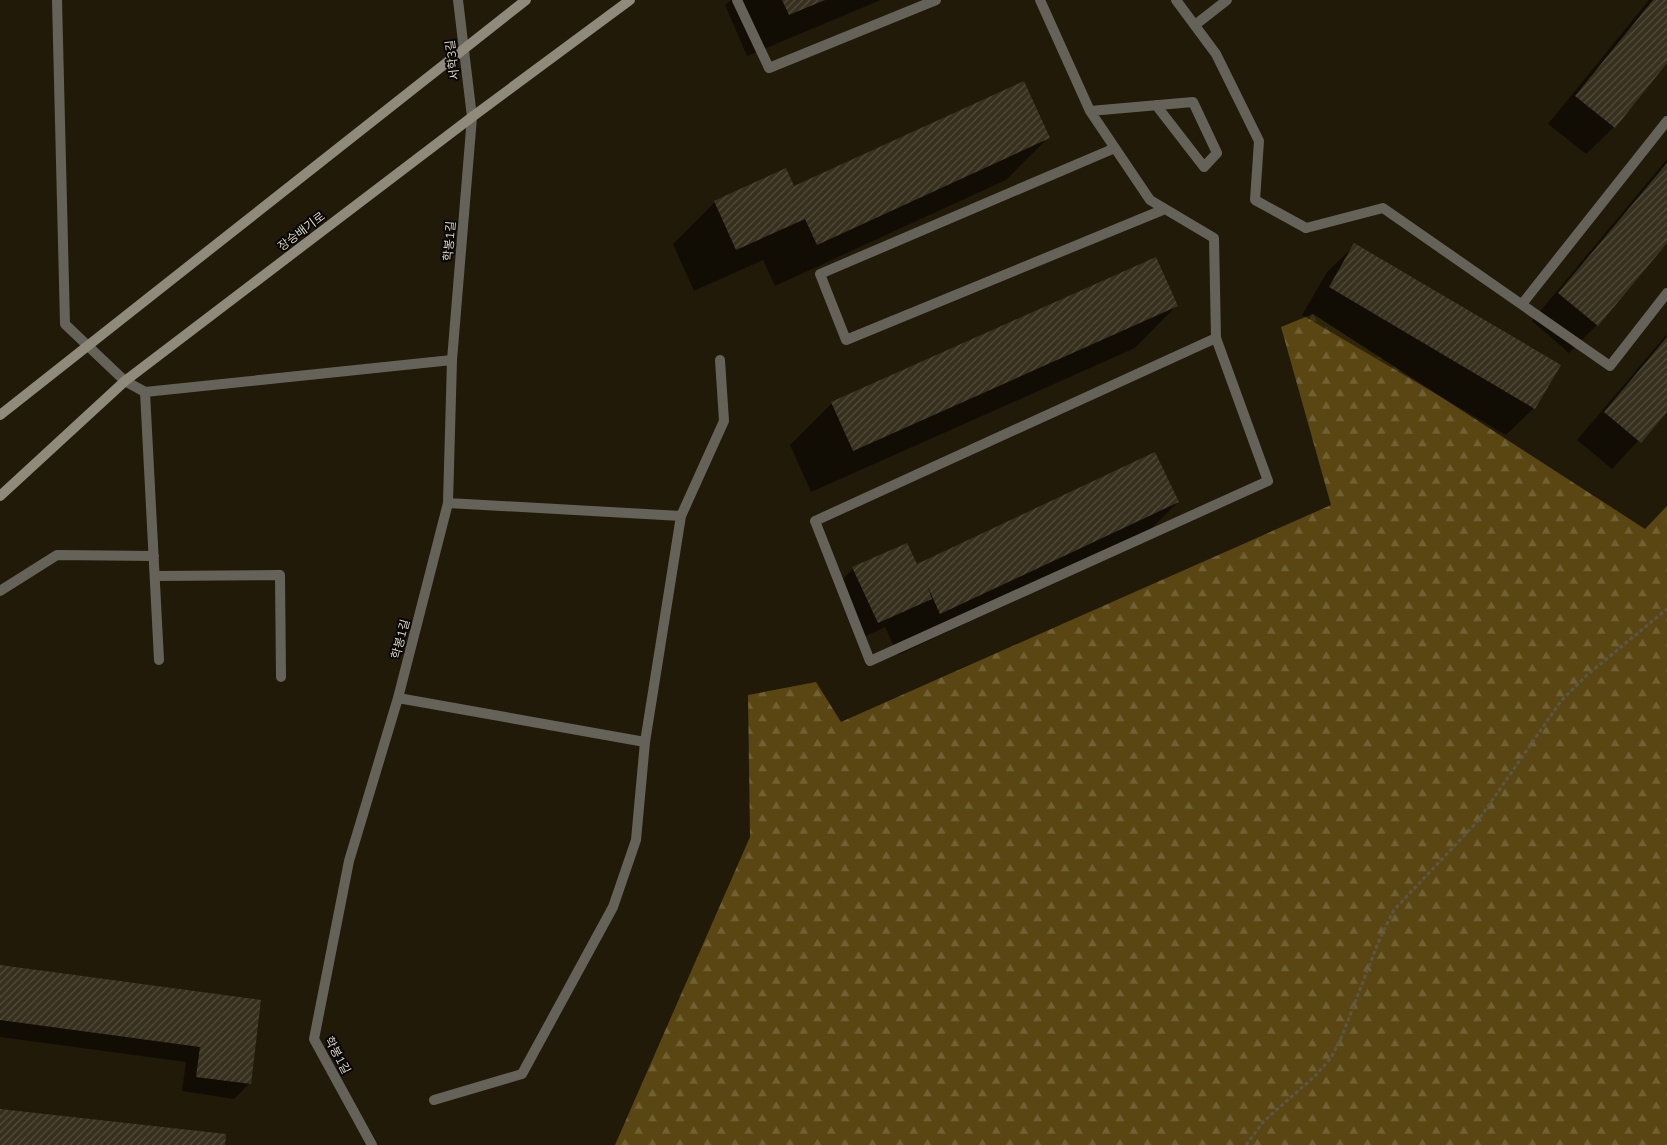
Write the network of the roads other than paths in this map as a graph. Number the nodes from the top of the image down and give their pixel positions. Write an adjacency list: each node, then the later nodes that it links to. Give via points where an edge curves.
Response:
1 (57, 0): 21 (street, via 65,324)
2 (458, 0): 11 (street, 서학3길)
3 (526, 0): 11 (street)
4 (630, 0): 14 (street, 장승배기로)
5 (737, 0): 6 (street, via 769,68)
6 (936, 0)
7 (1040, 0): 13 (street)
8 (1176, 0): 10 (street)
9 (1228, 0): 10 (street)
10 (1194, 25): 19 (street, via 1216,54 1259,141 1255,200 1306,228 1383,208)
11 (464, 49): 14 (street, 서학3길); 21 (street)
12 (1156, 105): 12 (street, via 1193,102 1218,153 1204,167); 13 (street)
13 (1090, 111): 16 (street)
14 (472, 117): 22 (street, 학봉1길); 24 (street, 장승배기로)
15 (1667, 121): 19 (street)
16 (1116, 148): 17 (street, via 1150,200); 17 (street, via 820,274 846,340)
17 (1165, 209): 20 (street, via 1214,238)
18 (1667, 293): 19 (street, via 1610,366)
19 (1522, 304)
20 (1216, 338): 20 (street, via 1268,481 870,661 815,521)
21 (87, 345): 24 (street); 26 (street)
22 (452, 360): 25 (street); 28 (street, 학봉1길)
23 (720, 360): 29 (street, via 724,420)
24 (125, 381): 25 (street); 27 (street, 장승배기로)
25 (145, 392): 30 (street)
26 (0, 415)
27 (0, 496)
28 (448, 503): 29 (street); 35 (street, 학봉1길)
29 (682, 516): 36 (street)
30 (154, 556): 31 (street); 32 (street, via 57,555)
31 (155, 576): 33 (street); 34 (street, via 280,575)
32 (0, 591)
33 (159, 660)
34 (281, 676)
35 (398, 698): 36 (street); 38 (street, 학봉1길, via 349,861 314,1039)
36 (645, 742): 37 (street, via 636,840 613,907 522,1074)
37 (434, 1100)
38 (372, 1145)

